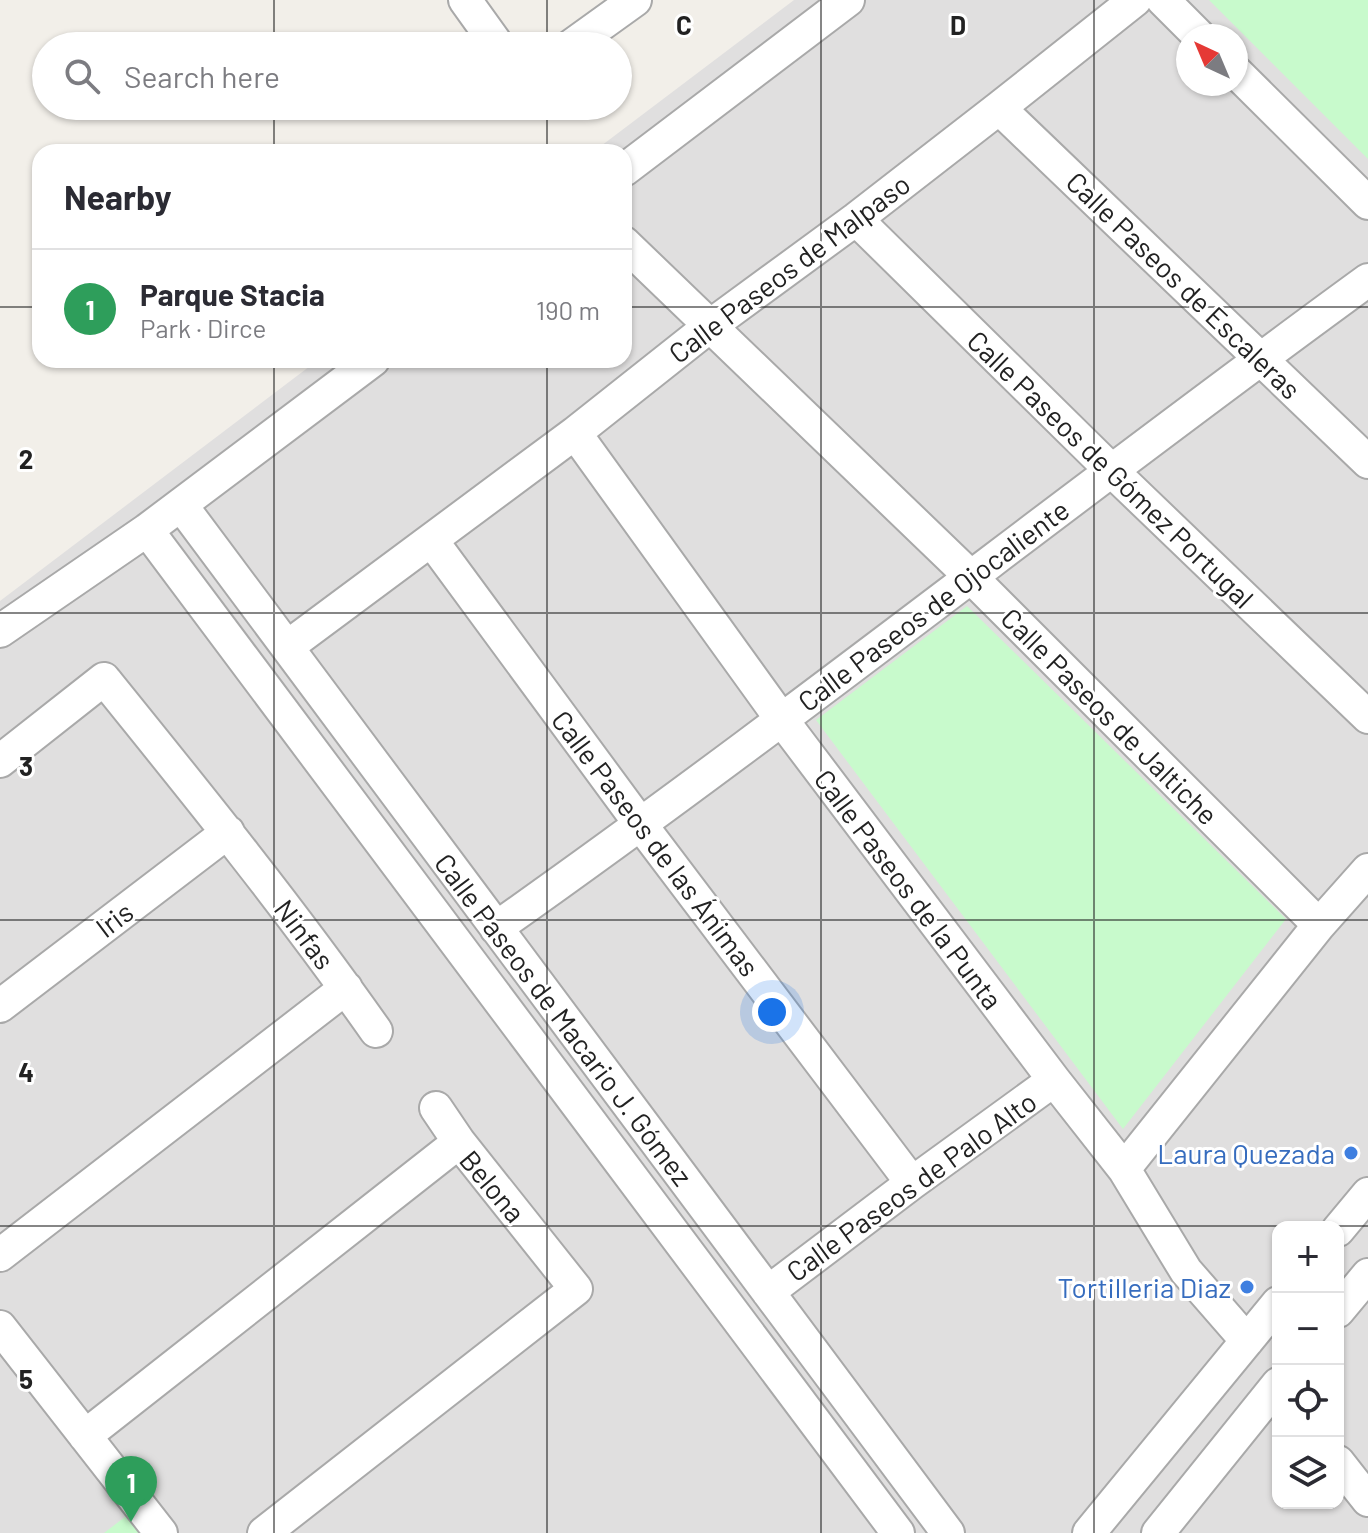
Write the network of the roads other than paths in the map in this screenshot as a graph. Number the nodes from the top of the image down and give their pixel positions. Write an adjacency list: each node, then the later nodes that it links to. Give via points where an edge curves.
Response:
1 (465, 0): 7 (street)
2 (635, 0): 8 (street)
3 (848, 0): 11 (street)
4 (1135, 0): 10 (street, Calle Paseos de Malpaso)
5 (1163, 0): 6 (street)
6 (1187, 24)
7 (488, 32)
8 (590, 32)
9 (1248, 84): 12 (street)
10 (999, 108): 13 (street, Calle Paseos de Malpaso); 17 (street, Calle Paseos de Escaleras)
11 (632, 164)
12 (1368, 203)
13 (856, 219): 16 (street, Calle Paseos de Malpaso); 21 (street, Calle Paseos de Gómez Portugal)
14 (632, 251): 16 (street, Calle Paseos de Jaltiche)
15 (1368, 280): 17 (street, Calle Paseos de Ojocaliente)
16 (710, 326): 19 (street, Calle Paseos de Malpaso); 25 (street, Calle Paseos de Jaltiche)
17 (1260, 358): 20 (street, Calle Paseos de Escaleras); 21 (street, Calle Paseos de Ojocaliente)
18 (362, 368): 22 (street)
19 (575, 433): 24 (street, Calle Paseos de Malpaso); 29 (street, Calle Paseos de la Punta)
20 (1368, 462)
21 (1112, 471): 25 (street, Calle Paseos de Ojocaliente); 28 (street, Calle Paseos de Gómez Portugal)
22 (181, 505): 23 (street); 27 (street, Calle Paseos de Macario J. Gómez)
23 (147, 530): 26 (street); 60 (street, Calle Paseos de Macario J. Gómez)
24 (432, 541): 27 (street, Calle Paseos de Malpaso); 31 (street, Calle Paseos de las Ánimas)
25 (971, 577): 29 (street, Calle Paseos de Ojocaliente); 34 (street, Calle Paseos de Jaltiche)
26 (0, 631)
27 (287, 647): 35 (street, Calle Paseos de Macario J. Gómez)
28 (1368, 717)
29 (782, 720): 31 (street, Calle Paseos de Ojocaliente); 39 (street, Calle Paseos de la Punta)
30 (0, 761): 32 (street, Ninfas, via 104,679)
31 (641, 825): 35 (street, Calle Paseos de Ojocaliente); 43 (street, Calle Paseos de las Ánimas)
32 (228, 832): 36 (street, Ninfas); 37 (street, Iris)
33 (1368, 870): 34 (street)
34 (1319, 925): 42 (street)
35 (496, 928): 48 (street, Calle Paseos de Macario J. Gómez)
36 (346, 988): 38 (street); 46 (street, Ninfas)
37 (0, 1006)
38 (376, 1031)
39 (1054, 1080): 42 (street, Calle Paseos de la Punta); 43 (street, Calle Paseos de Palo Alto)
40 (436, 1108): 41 (street)
41 (459, 1142): 54 (street, Belona); 59 (street, Belona, via 576,1289)
42 (1124, 1169): 52 (street, Calle Paseos de la Punta, via 1186,1271)
43 (912, 1183): 48 (street, Calle Paseos de Palo Alto)
44 (1368, 1194): 45 (street)
45 (1344, 1223)
46 (0, 1255)
47 (1368, 1275): 49 (street)
48 (768, 1292): 61 (street, Calle Paseos de Macario J. Gómez)
49 (1344, 1304)
50 (1272, 1310): 52 (street)
51 (0, 1327): 54 (street)
52 (1247, 1341): 62 (street)
53 (1272, 1392): 57 (street)
54 (85, 1436): 58 (street)
55 (1344, 1470): 56 (street)
56 (1368, 1500)
57 (1164, 1530)
58 (161, 1533)
59 (264, 1533)
60 (898, 1533)
61 (948, 1533)
62 (1089, 1533)

